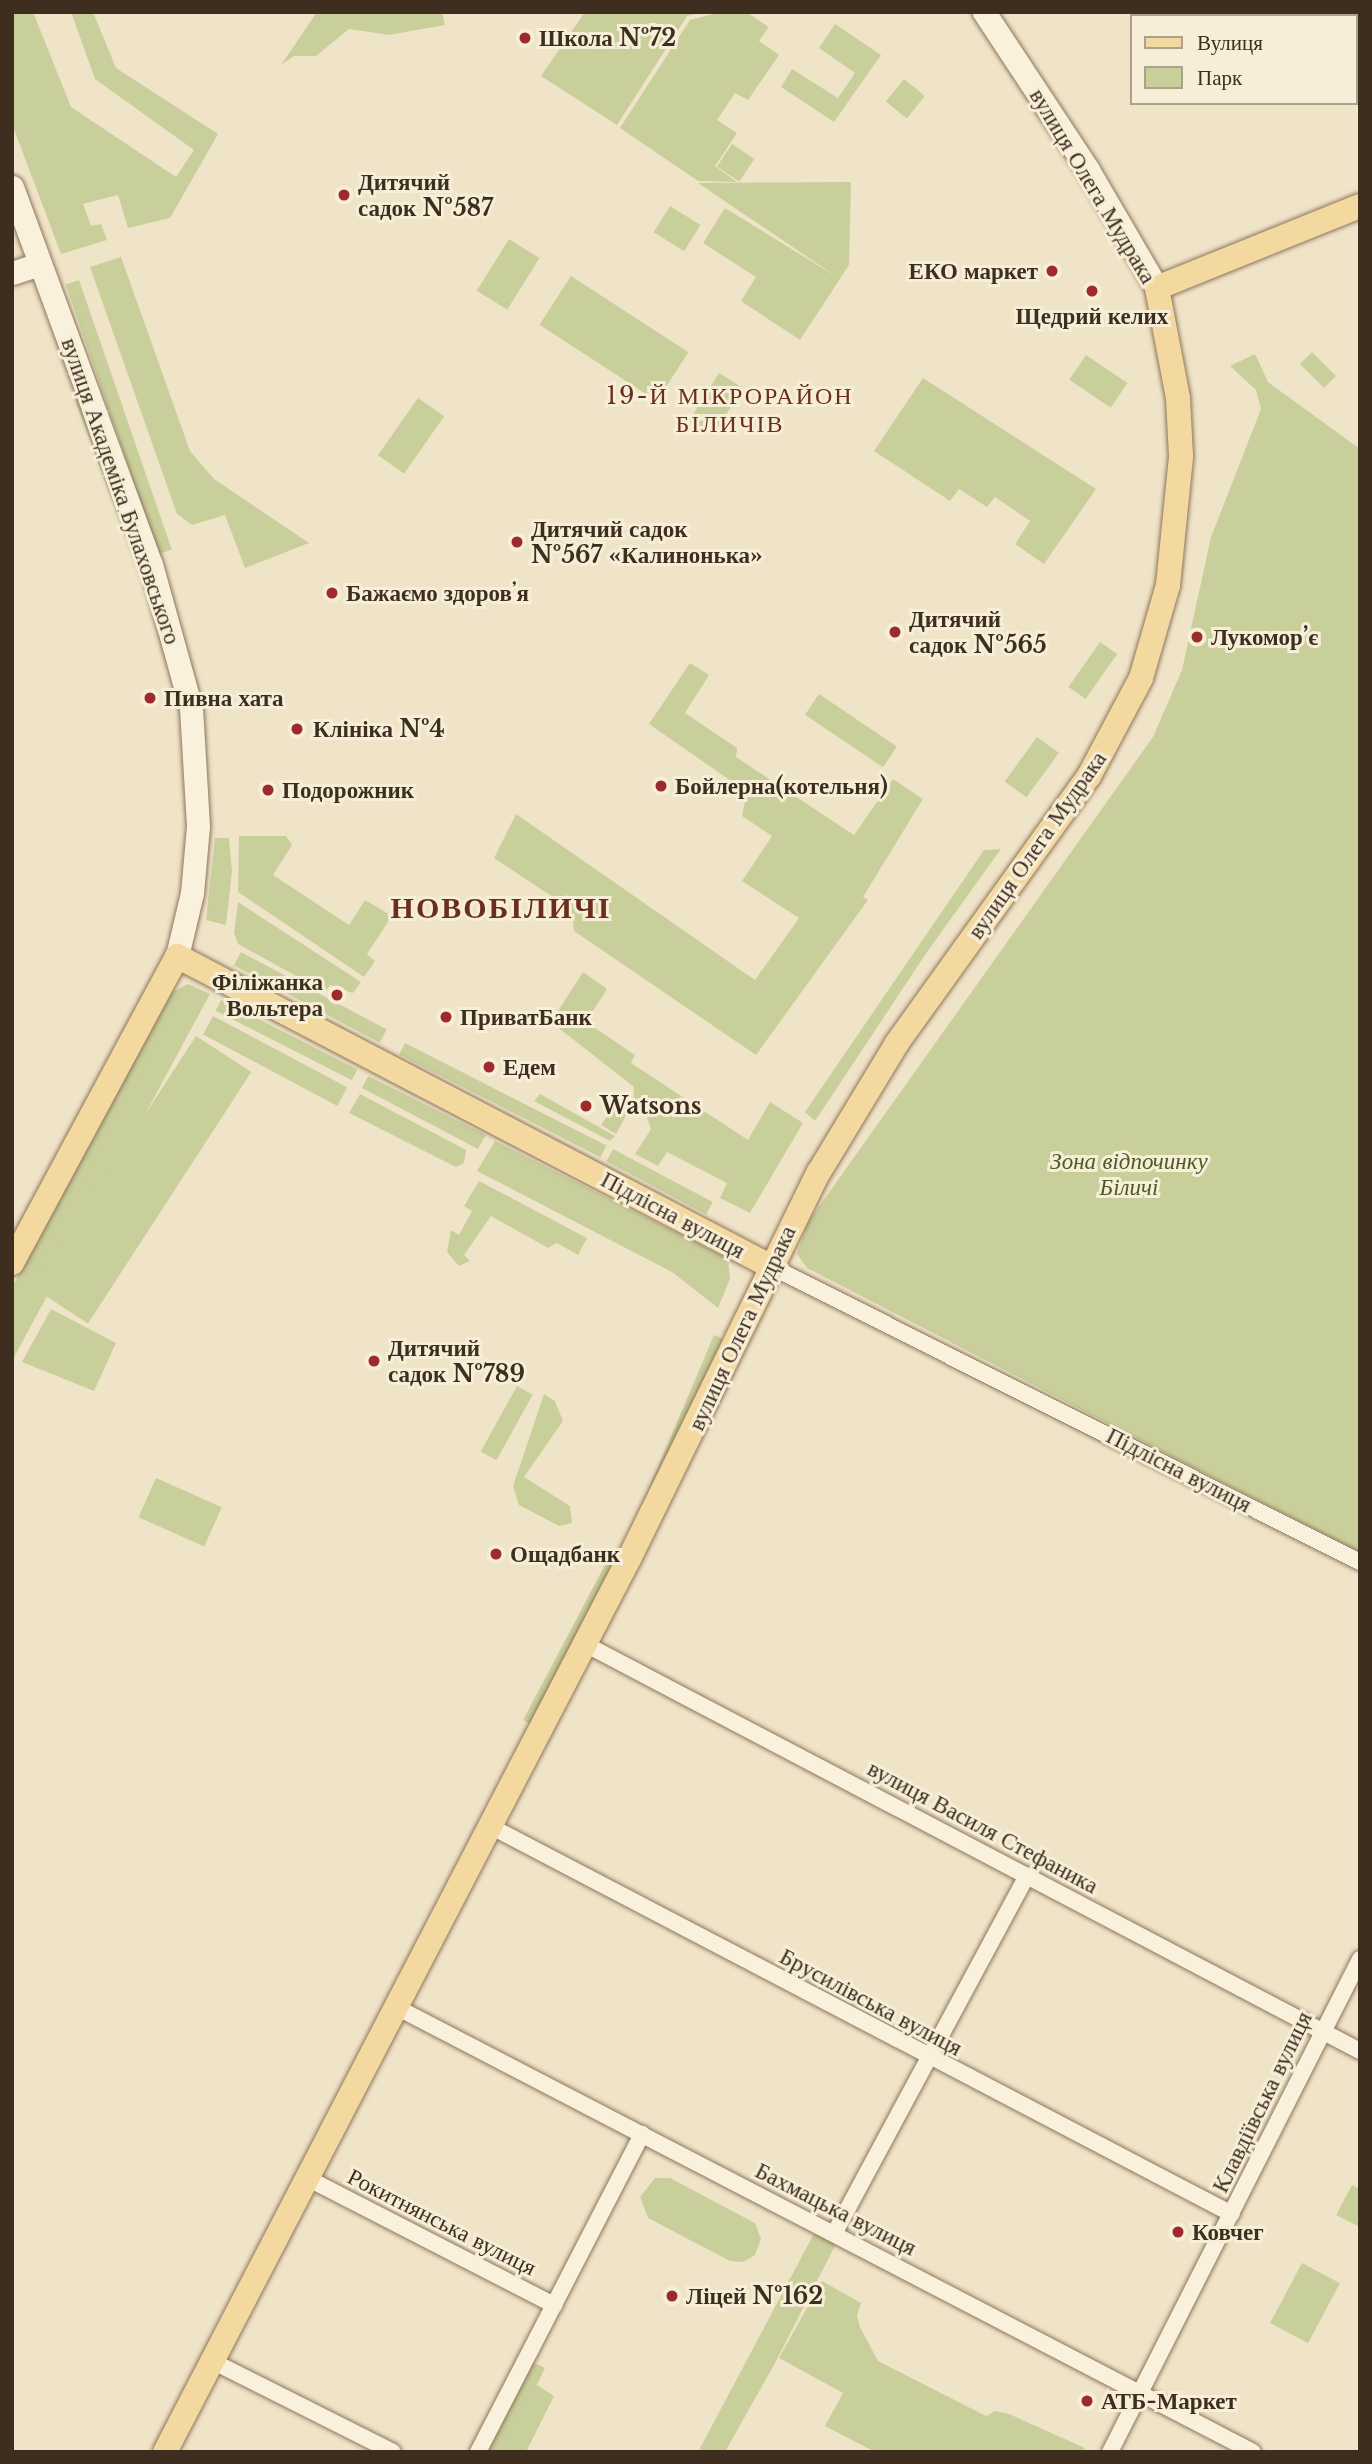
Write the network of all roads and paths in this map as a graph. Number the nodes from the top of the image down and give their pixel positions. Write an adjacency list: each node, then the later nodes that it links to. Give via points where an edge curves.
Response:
1 (984, 12): 6 (street, вулиця Олега Мудрака, via 1088,170)
2 (12, 187): 4 (street, вулиця Академіка Булаховського)
3 (1360, 206): 6 (main road)
4 (40, 264): 5 (street); 7 (street, вулиця Академіка Булаховського, via 152,564 191,708 198,826 192,893)
5 (12, 273)
6 (1157, 288): 9 (main road, вулиця Олега Мудрака, via 1178,398 1181,456 1168,585 1141,678 1089,776 897,1043 818,1172)
7 (177, 956): 8 (main road, вулиця Академіка Булаховського); 9 (main road, Підлісна вулиця)
8 (12, 1263)
9 (770, 1266): 10 (street, Підлісна вулиця); 11 (main road, вулиця Олега Мудрака, via 718,1383)
10 (1360, 1562)
11 (585, 1644): 12 (main road, вулиця Олега Мудрака); 13 (street, вулиця Василя Стефаника)
12 (490, 1826): 15 (main road, вулиця Олега Мудрака); 18 (street, Брусилівська вулиця)
13 (1027, 1876): 16 (street, вулиця Василя Стефаника); 18 (street)
14 (1360, 1959): 16 (street, Клавдіївська вулиця)
15 (398, 2007): 19 (street, Бахмацька вулиця); 20 (main road, вулиця Олега Мудрака)
16 (1323, 2031): 17 (street, вулиця Василя Стефаника); 21 (street, Клавдіївська вулиця)
17 (1360, 2051)
18 (926, 2058): 21 (street, Брусилівська вулиця); 22 (street)
19 (642, 2134): 22 (street, Бахмацька вулиця); 23 (street, Рокитнянська вулиця)
20 (309, 2179): 23 (street, Рокитнянська вулиця); 24 (main road, вулиця Олега Мудрака)
21 (1232, 2214): 25 (street, Клавдіївська вулиця)
22 (834, 2234): 25 (street, Бахмацька вулиця)
23 (554, 2305): 28 (street, Рокитнянська вулиця)
24 (214, 2362): 26 (main road, вулиця Олега Мудрака); 27 (street)
25 (1140, 2393): 29 (street, Клавдіївська вулиця); 30 (street, Бахмацька вулиця)
26 (165, 2452)
27 (393, 2452)
28 (478, 2452)
29 (1110, 2452)
30 (1253, 2452)

